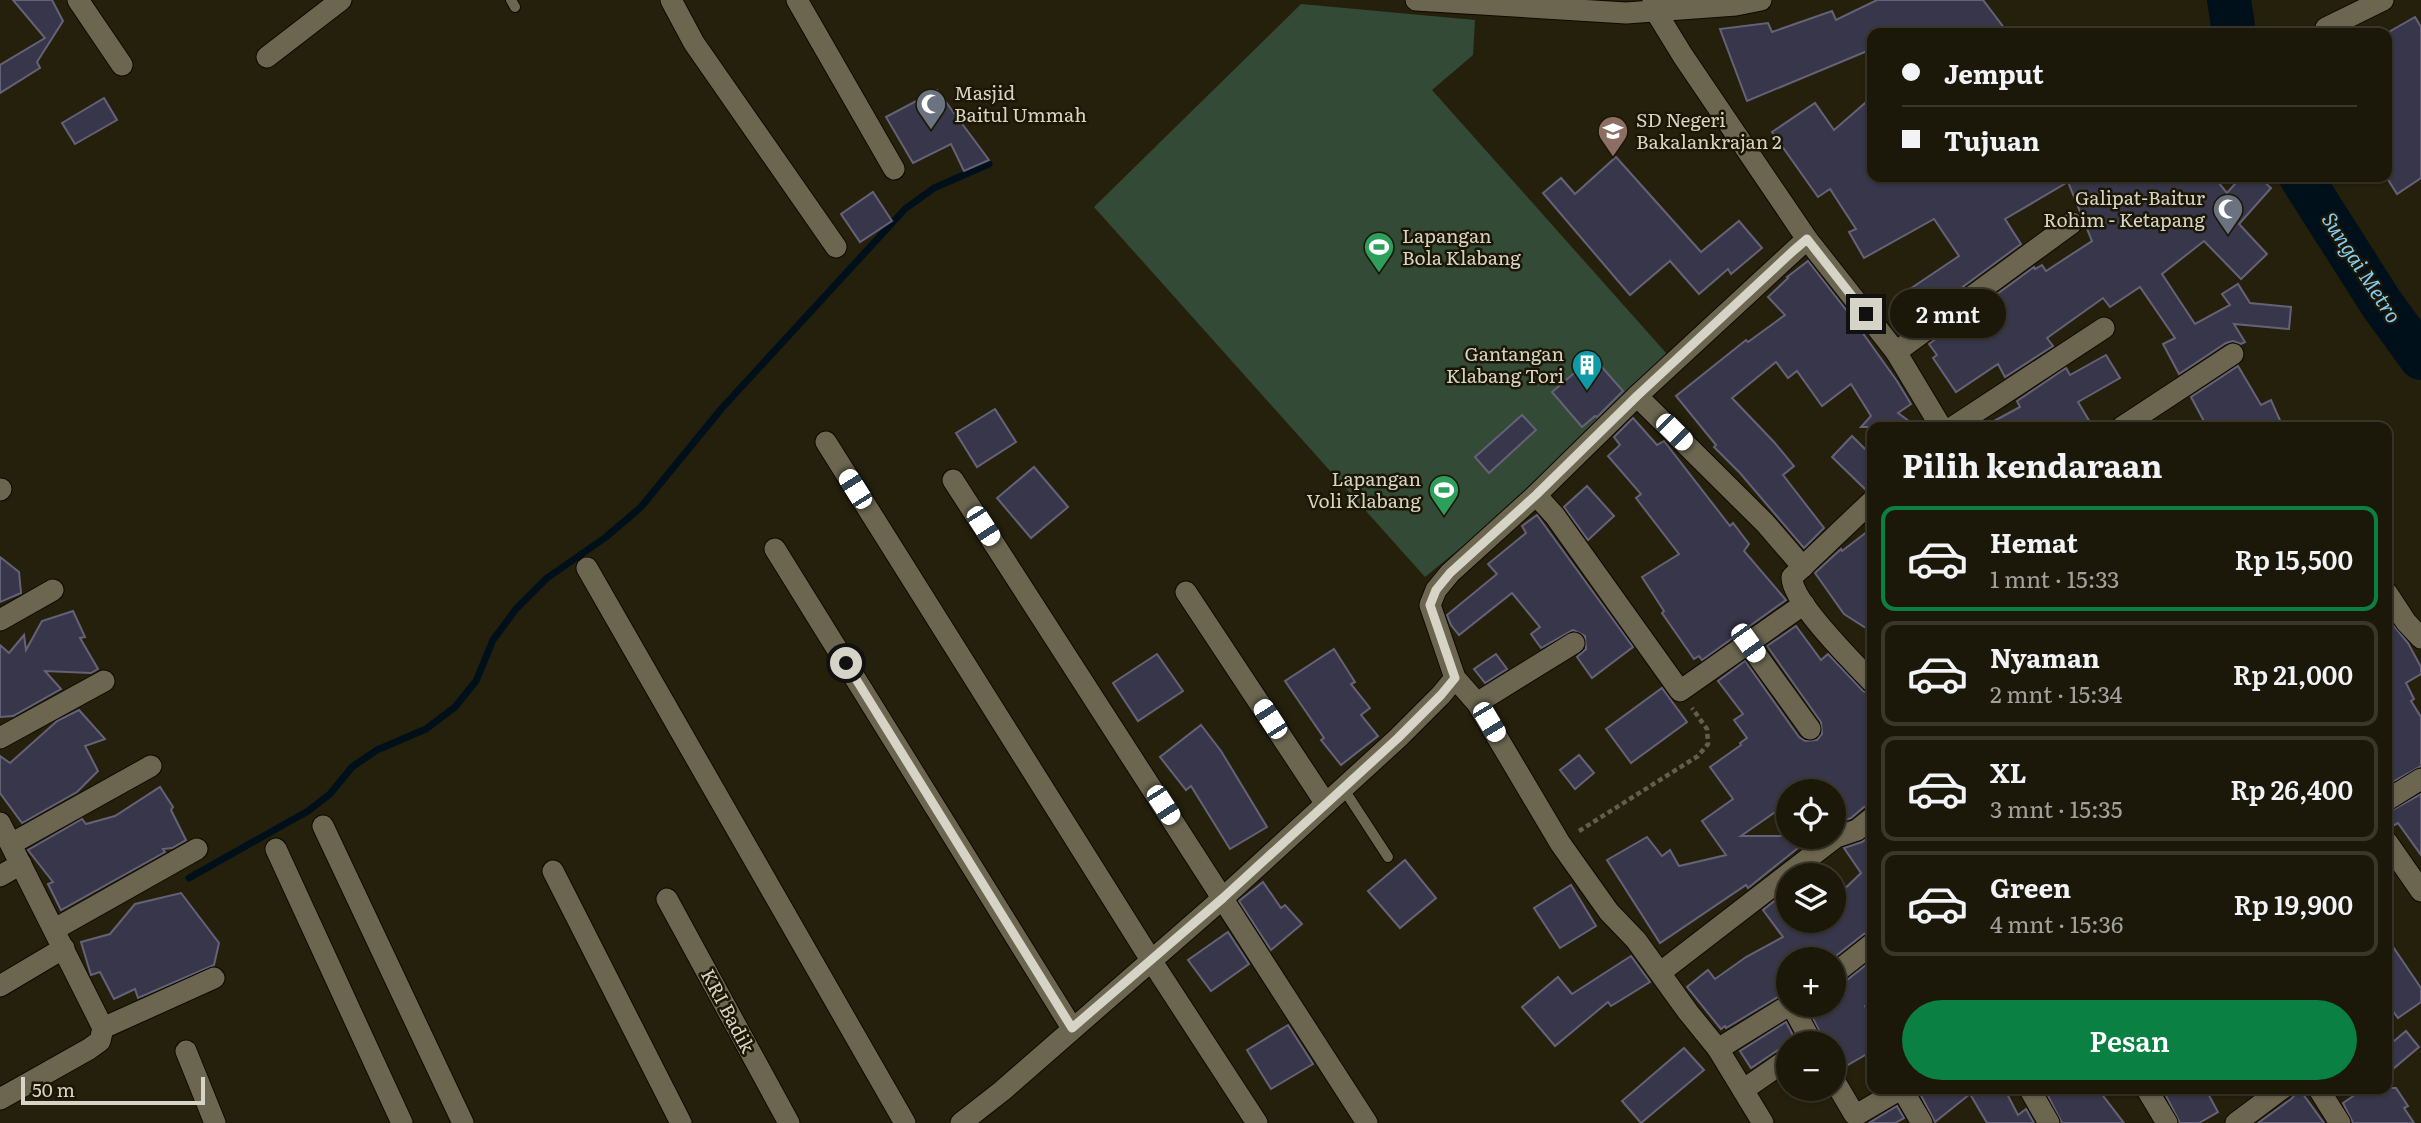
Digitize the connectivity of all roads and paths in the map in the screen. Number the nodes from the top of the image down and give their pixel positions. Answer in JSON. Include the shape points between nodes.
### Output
{"nodes":[{"id":1,"x":78,"y":0,"type":"edge"},
{"id":2,"x":341,"y":0,"type":"edge"},
{"id":3,"x":671,"y":0,"type":"edge"},
{"id":4,"x":797,"y":0,"type":"edge"},
{"id":5,"x":1416,"y":0,"type":"edge"},
{"id":6,"x":1761,"y":0,"type":"edge"},
{"id":7,"x":2383,"y":0,"type":"edge"},
{"id":8,"x":1654,"y":6,"type":"edge"},
{"id":9,"x":2326,"y":28,"type":"dead end"},
{"id":10,"x":267,"y":57,"type":"dead end"},
{"id":11,"x":122,"y":65,"type":"dead end"},
{"id":12,"x":894,"y":169,"type":"dead end"},
{"id":13,"x":2072,"y":223,"type":"dead end"},
{"id":14,"x":1807,"y":239,"type":"junction"},
{"id":15,"x":836,"y":247,"type":"dead end"},
{"id":16,"x":2104,"y":328,"type":"dead end"},
{"id":17,"x":1896,"y":352,"type":"junction"},
{"id":18,"x":2233,"y":354,"type":"dead end"},
{"id":19,"x":1637,"y":396,"type":"junction"},
{"id":20,"x":1938,"y":422,"type":"edge"},
{"id":21,"x":1961,"y":422,"type":"edge"},
{"id":22,"x":2130,"y":422,"type":"edge"},
{"id":23,"x":826,"y":442,"type":"dead end"},
{"id":24,"x":953,"y":480,"type":"dead end"},
{"id":25,"x":1536,"y":495,"type":"junction"},
{"id":26,"x":1867,"y":505,"type":"edge"},
{"id":27,"x":775,"y":549,"type":"dead end"},
{"id":28,"x":1803,"y":567,"type":"junction"},
{"id":29,"x":587,"y":569,"type":"dead end"},
{"id":30,"x":53,"y":590,"type":"dead end"},
{"id":31,"x":1186,"y":592,"type":"dead end"},
{"id":32,"x":2392,"y":601,"type":"edge"},
{"id":33,"x":1804,"y":604,"type":"junction"},
{"id":34,"x":0,"y":620,"type":"edge"},
{"id":35,"x":2421,"y":638,"type":"edge"},
{"id":36,"x":1574,"y":643,"type":"dead end"},
{"id":37,"x":1748,"y":643,"type":"junction"},
{"id":38,"x":1867,"y":677,"type":"edge"},
{"id":39,"x":1455,"y":678,"type":"junction"},
{"id":40,"x":104,"y":681,"type":"dead end"},
{"id":41,"x":1680,"y":691,"type":"junction"},
{"id":42,"x":1477,"y":703,"type":"junction"},
{"id":43,"x":1810,"y":729,"type":"dead end"},
{"id":44,"x":0,"y":738,"type":"edge"},
{"id":45,"x":151,"y":766,"type":"dead end"},
{"id":46,"x":2421,"y":779,"type":"edge"},
{"id":47,"x":1343,"y":788,"type":"junction"},
{"id":48,"x":2392,"y":797,"type":"edge"},
{"id":49,"x":1326,"y":804,"type":"junction"},
{"id":50,"x":1867,"y":822,"type":"edge"},
{"id":51,"x":0,"y":823,"type":"edge"},
{"id":52,"x":323,"y":826,"type":"dead end"},
{"id":53,"x":1560,"y":843,"type":"junction"},
{"id":54,"x":11,"y":844,"type":"junction"},
{"id":55,"x":197,"y":849,"type":"dead end"},
{"id":56,"x":276,"y":849,"type":"dead end"},
{"id":57,"x":2392,"y":849,"type":"edge"},
{"id":58,"x":1388,"y":857,"type":"dead end"},
{"id":59,"x":21,"y":864,"type":"junction"},
{"id":60,"x":554,"y":871,"type":"dead end"},
{"id":61,"x":0,"y":876,"type":"edge"},
{"id":62,"x":2421,"y":891,"type":"edge"},
{"id":63,"x":1223,"y":898,"type":"junction"},
{"id":64,"x":667,"y":899,"type":"dead end"},
{"id":65,"x":59,"y":938,"type":"junction"},
{"id":66,"x":1867,"y":948,"type":"edge"},
{"id":67,"x":1151,"y":960,"type":"junction"},
{"id":68,"x":1846,"y":965,"type":"edge"},
{"id":69,"x":1661,"y":972,"type":"junction"},
{"id":70,"x":214,"y":978,"type":"dead end"},
{"id":71,"x":0,"y":986,"type":"edge"},
{"id":72,"x":103,"y":1028,"type":"junction"},
{"id":73,"x":1072,"y":1028,"type":"junction"},
{"id":74,"x":1806,"y":1031,"type":"edge"},
{"id":75,"x":1718,"y":1049,"type":"junction"},
{"id":76,"x":186,"y":1051,"type":"dead end"},
{"id":77,"x":1776,"y":1067,"type":"edge"},
{"id":78,"x":1755,"y":1081,"type":"junction"},
{"id":79,"x":1892,"y":1094,"type":"edge"},
{"id":80,"x":1905,"y":1094,"type":"edge"},
{"id":81,"x":2032,"y":1094,"type":"edge"},
{"id":82,"x":2150,"y":1094,"type":"edge"},
{"id":83,"x":2275,"y":1094,"type":"edge"},
{"id":84,"x":2322,"y":1094,"type":"edge"},
{"id":85,"x":0,"y":1100,"type":"edge"},
{"id":86,"x":1846,"y":1100,"type":"edge"},
{"id":87,"x":215,"y":1123,"type":"edge"},
{"id":88,"x":402,"y":1123,"type":"edge"},
{"id":89,"x":463,"y":1123,"type":"edge"},
{"id":90,"x":681,"y":1123,"type":"edge"},
{"id":91,"x":789,"y":1123,"type":"edge"},
{"id":92,"x":905,"y":1123,"type":"edge"},
{"id":93,"x":961,"y":1123,"type":"edge"},
{"id":94,"x":1257,"y":1123,"type":"edge"},
{"id":95,"x":1367,"y":1123,"type":"edge"},
{"id":96,"x":1763,"y":1123,"type":"edge"},
{"id":97,"x":1922,"y":1123,"type":"edge"},
{"id":98,"x":2049,"y":1123,"type":"edge"},
{"id":99,"x":2167,"y":1123,"type":"edge"},
{"id":100,"x":2236,"y":1123,"type":"edge"},
{"id":101,"x":2340,"y":1123,"type":"edge"}],
"edges":[{"from":1,"to":11,"type":"street"},
{"from":2,"to":10,"type":"street"},
{"from":3,"to":15,"type":"street","via":[[694,43]]},
{"from":4,"to":12,"type":"street"},
{"from":5,"to":8,"type":"street","via":[[1626,13]]},
{"from":6,"to":8,"type":"street","via":[[1736,5]]},
{"from":7,"to":9,"type":"street"},
{"from":8,"to":14,"type":"street"},
{"from":13,"to":17,"type":"street"},
{"from":14,"to":17,"type":"street"},
{"from":14,"to":19,"type":"street"},
{"from":16,"to":21,"type":"street"},
{"from":17,"to":20,"type":"street"},
{"from":18,"to":22,"type":"street"},
{"from":19,"to":25,"type":"street"},
{"from":19,"to":28,"type":"street"},
{"from":23,"to":67,"type":"street"},
{"from":24,"to":63,"type":"street"},
{"from":25,"to":39,"type":"street","via":[[1436,590],[1430,605]]},
{"from":25,"to":41,"type":"street"},
{"from":26,"to":28,"type":"street"},
{"from":27,"to":73,"type":"street"},
{"from":28,"to":33,"type":"street","via":[[1792,577],[1792,584]]},
{"from":29,"to":92,"type":"street"},
{"from":30,"to":34,"type":"street"},
{"from":31,"to":49,"type":"street"},
{"from":32,"to":35,"type":"street"},
{"from":33,"to":37,"type":"street"},
{"from":33,"to":38,"type":"street"},
{"from":36,"to":42,"type":"street"},
{"from":37,"to":41,"type":"street"},
{"from":37,"to":43,"type":"street"},
{"from":39,"to":42,"type":"street"},
{"from":39,"to":47,"type":"street"},
{"from":40,"to":44,"type":"street"},
{"from":41,"to":53,"type":"path","via":[[1707,729],[1708,744],[1698,755]]},
{"from":42,"to":53,"type":"street"},
{"from":45,"to":54,"type":"street"},
{"from":46,"to":48,"type":"street"},
{"from":47,"to":49,"type":"street"},
{"from":47,"to":58,"type":"lane"},
{"from":49,"to":63,"type":"street"},
{"from":50,"to":69,"type":"street","via":[[1836,837]]},
{"from":51,"to":54,"type":"street"},
{"from":52,"to":89,"type":"street"},
{"from":53,"to":69,"type":"street","via":[[1609,912]]},
{"from":54,"to":59,"type":"street"},
{"from":55,"to":65,"type":"street"},
{"from":56,"to":88,"type":"street"},
{"from":57,"to":62,"type":"street"},
{"from":59,"to":61,"type":"street"},
{"from":59,"to":65,"type":"street"},
{"from":60,"to":90,"type":"street"},
{"from":63,"to":67,"type":"street"},
{"from":63,"to":95,"type":"street"},
{"from":64,"to":91,"type":"street","name":"KRI Badik"},
{"from":65,"to":71,"type":"street"},
{"from":65,"to":72,"type":"street"},
{"from":66,"to":68,"type":"street"},
{"from":67,"to":73,"type":"street"},
{"from":67,"to":94,"type":"street"},
{"from":69,"to":75,"type":"street"},
{"from":70,"to":72,"type":"street"},
{"from":72,"to":85,"type":"street","via":[[100,1041],[89,1049]]},
{"from":73,"to":93,"type":"street"},
{"from":74,"to":75,"type":"street","via":[[1791,1004]]},
{"from":75,"to":78,"type":"street"},
{"from":76,"to":87,"type":"street"},
{"from":77,"to":78,"type":"street"},
{"from":78,"to":96,"type":"street"},
{"from":79,"to":86,"type":"street","via":[[1858,1114]]},
{"from":80,"to":97,"type":"street"},
{"from":81,"to":98,"type":"street"},
{"from":82,"to":99,"type":"street"},
{"from":83,"to":100,"type":"street"},
{"from":84,"to":101,"type":"street"}]}
